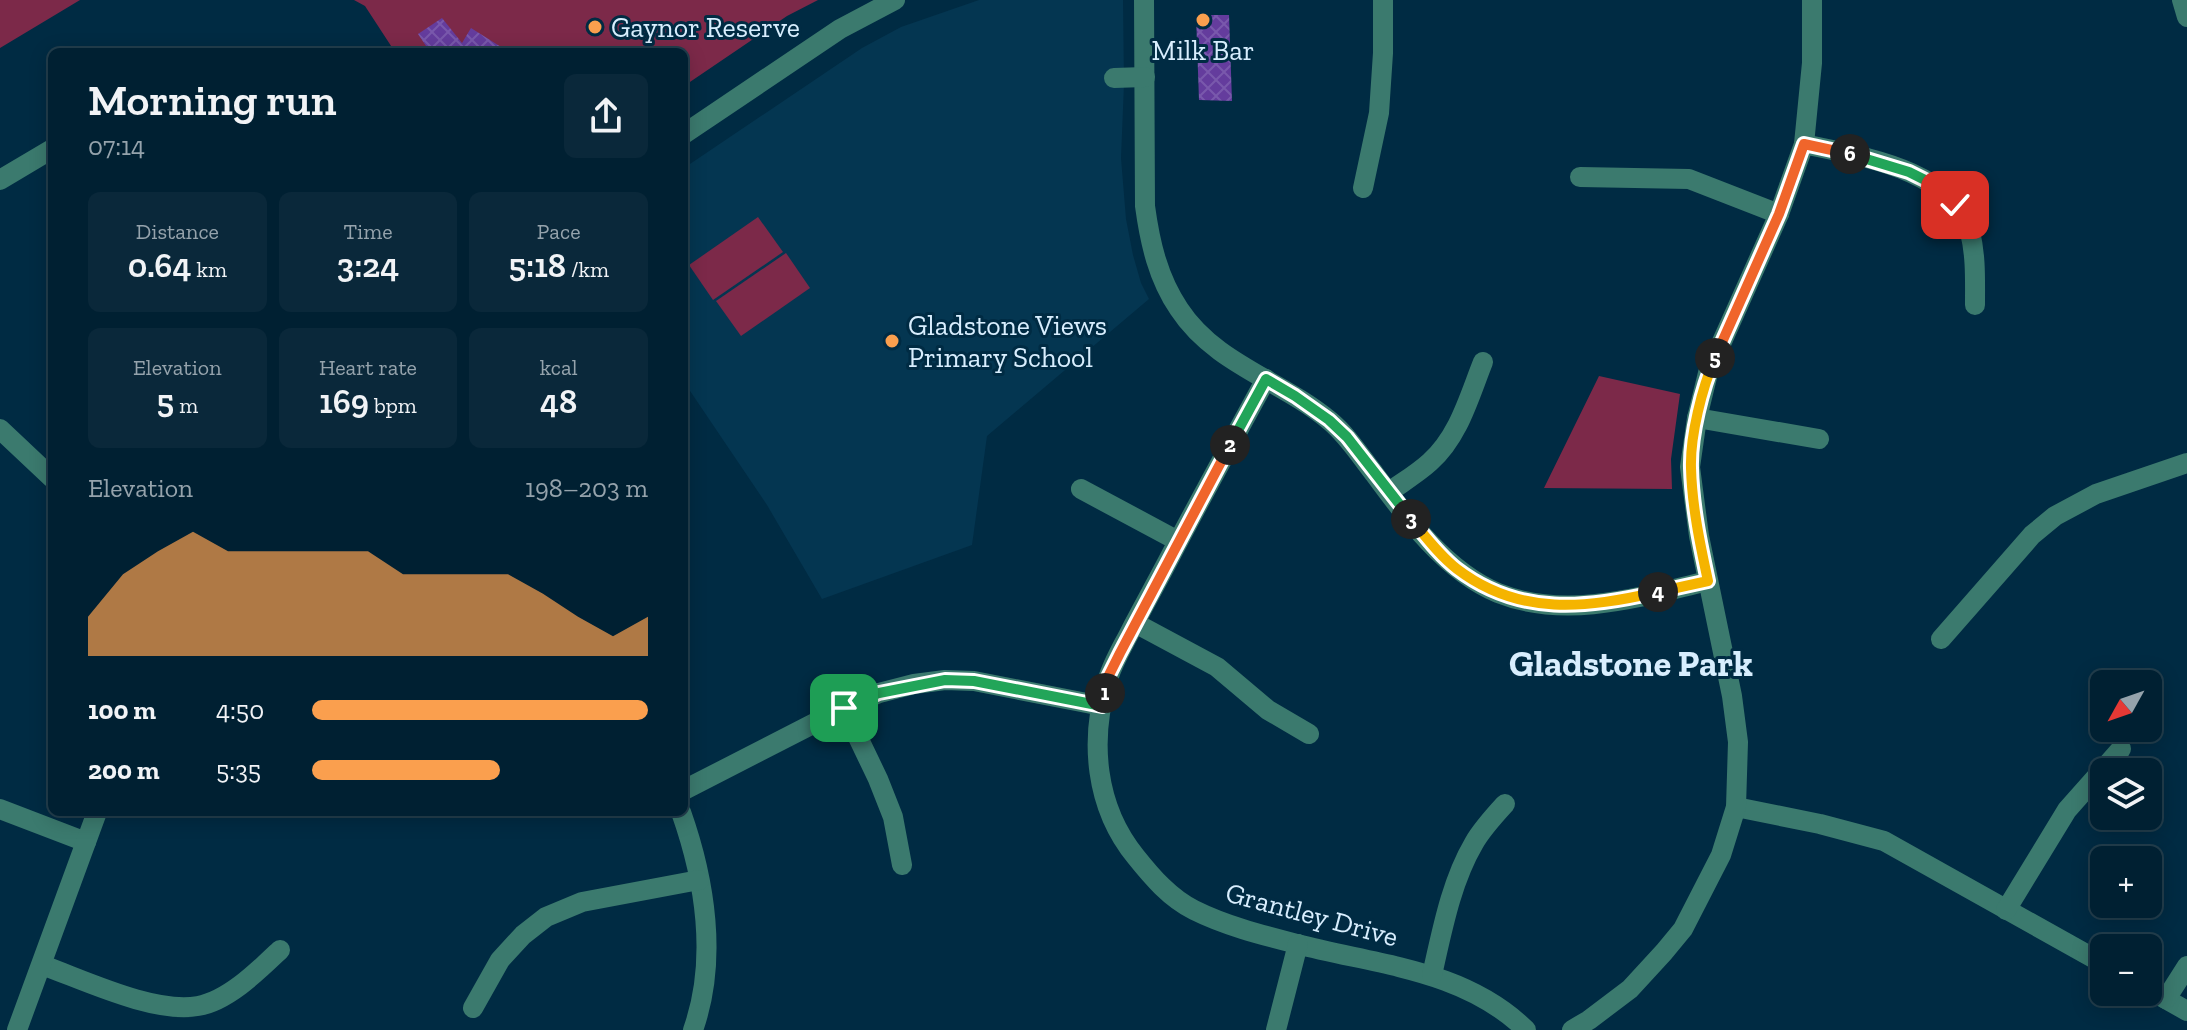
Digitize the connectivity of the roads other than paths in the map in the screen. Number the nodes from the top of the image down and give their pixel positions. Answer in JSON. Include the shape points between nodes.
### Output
{"nodes":[{"id":1,"x":895,"y":0,"type":"edge"},
{"id":2,"x":1144,"y":0,"type":"edge"},
{"id":3,"x":1383,"y":0,"type":"edge"},
{"id":4,"x":1812,"y":0,"type":"edge"},
{"id":5,"x":2182,"y":0,"type":"edge"},
{"id":6,"x":2187,"y":17,"type":"edge"},
{"id":7,"x":1145,"y":77,"type":"junction"},
{"id":8,"x":1114,"y":78,"type":"dead end"},
{"id":9,"x":688,"y":130,"type":"edge"},
{"id":10,"x":1804,"y":144,"type":"junction"},
{"id":11,"x":48,"y":152,"type":"edge"},
{"id":12,"x":1580,"y":177,"type":"dead end"},
{"id":13,"x":0,"y":180,"type":"edge"},
{"id":14,"x":1363,"y":188,"type":"dead end"},
{"id":15,"x":1779,"y":214,"type":"junction"},
{"id":16,"x":1975,"y":305,"type":"dead end"},
{"id":17,"x":1483,"y":362,"type":"dead end"},
{"id":18,"x":1266,"y":379,"type":"junction"},
{"id":19,"x":1697,"y":418,"type":"junction"},
{"id":20,"x":0,"y":429,"type":"edge"},
{"id":21,"x":1819,"y":439,"type":"dead end"},
{"id":22,"x":2187,"y":463,"type":"edge"},
{"id":23,"x":48,"y":474,"type":"edge"},
{"id":24,"x":1081,"y":489,"type":"dead end"},
{"id":25,"x":1389,"y":492,"type":"junction"},
{"id":26,"x":1178,"y":541,"type":"junction"},
{"id":27,"x":1708,"y":581,"type":"junction"},
{"id":28,"x":1135,"y":623,"type":"junction"},
{"id":29,"x":1941,"y":639,"type":"dead end"},
{"id":30,"x":1102,"y":706,"type":"junction"},
{"id":31,"x":844,"y":708,"type":"junction"},
{"id":32,"x":1309,"y":734,"type":"dead end"},
{"id":33,"x":2121,"y":749,"type":"dead end"},
{"id":34,"x":688,"y":788,"type":"edge"},
{"id":35,"x":1505,"y":804,"type":"dead end"},
{"id":36,"x":1736,"y":807,"type":"junction"},
{"id":37,"x":0,"y":809,"type":"edge"},
{"id":38,"x":96,"y":816,"type":"edge"},
{"id":39,"x":682,"y":816,"type":"edge"},
{"id":40,"x":86,"y":842,"type":"junction"},
{"id":41,"x":902,"y":865,"type":"dead end"},
{"id":42,"x":699,"y":880,"type":"junction"},
{"id":43,"x":2006,"y":910,"type":"junction"},
{"id":44,"x":1298,"y":944,"type":"junction"},
{"id":45,"x":280,"y":950,"type":"dead end"},
{"id":46,"x":2090,"y":956,"type":"edge"},
{"id":47,"x":42,"y":965,"type":"junction"},
{"id":48,"x":2187,"y":966,"type":"edge"},
{"id":49,"x":1432,"y":975,"type":"junction"},
{"id":50,"x":2162,"y":989,"type":"edge"},
{"id":51,"x":2162,"y":997,"type":"edge"},
{"id":52,"x":473,"y":1008,"type":"dead end"},
{"id":53,"x":2187,"y":1011,"type":"edge"},
{"id":54,"x":699,"y":1028,"type":"edge"},
{"id":55,"x":17,"y":1030,"type":"edge"},
{"id":56,"x":1276,"y":1030,"type":"edge"},
{"id":57,"x":1526,"y":1030,"type":"edge"},
{"id":58,"x":1572,"y":1030,"type":"edge"}],
"edges":[{"from":1,"to":9,"type":"street","via":[[840,29]]},
{"from":2,"to":7,"type":"street"},
{"from":3,"to":14,"type":"street","via":[[1379,113]]},
{"from":4,"to":10,"type":"street"},
{"from":5,"to":6,"type":"street"},
{"from":7,"to":8,"type":"street"},
{"from":7,"to":18,"type":"street","via":[[1145,206],[1159,271],[1198,333],[1223,355]]},
{"from":10,"to":15,"type":"street"},
{"from":10,"to":16,"type":"street","via":[[1864,157],[1935,185],[1969,228],[1976,263]]},
{"from":11,"to":13,"type":"street"},
{"from":12,"to":15,"type":"street","via":[[1689,179]]},
{"from":15,"to":19,"type":"street","via":[[1708,373]]},
{"from":17,"to":25,"type":"street","via":[[1448,443]]},
{"from":18,"to":25,"type":"street","via":[[1329,420]]},
{"from":18,"to":26,"type":"street","name":"Grantley Drive"},
{"from":19,"to":21,"type":"street"},
{"from":19,"to":27,"type":"street","via":[[1690,467]]},
{"from":20,"to":23,"type":"street"},
{"from":22,"to":29,"type":"street","via":[[2096,494],[2055,516]]},
{"from":24,"to":26,"type":"street"},
{"from":25,"to":27,"type":"street","via":[[1457,569],[1520,600],[1564,606],[1629,599]]},
{"from":26,"to":28,"type":"street","name":"Grantley Drive"},
{"from":27,"to":36,"type":"street","via":[[1738,742]]},
{"from":28,"to":30,"type":"street","name":"Grantley Drive","via":[[1108,677]]},
{"from":28,"to":32,"type":"street","via":[[1217,667],[1268,710]]},
{"from":30,"to":31,"type":"street","via":[[945,680],[879,693]]},
{"from":30,"to":44,"type":"street","name":"Grantley Drive","via":[[1097,738],[1100,778],[1129,849],[1165,890],[1191,909]]},
{"from":31,"to":34,"type":"street"},
{"from":31,"to":41,"type":"street","via":[[893,817]]},
{"from":33,"to":43,"type":"street","via":[[2067,810]]},
{"from":35,"to":49,"type":"street","via":[[1462,867]]},
{"from":36,"to":43,"type":"street","via":[[1884,841]]},
{"from":36,"to":58,"type":"street","via":[[1721,855],[1683,929],[1630,989]]},
{"from":37,"to":40,"type":"street"},
{"from":38,"to":40,"type":"street"},
{"from":39,"to":42,"type":"street"},
{"from":40,"to":47,"type":"street"},
{"from":42,"to":52,"type":"street","via":[[582,902],[546,917],[500,960]]},
{"from":42,"to":54,"type":"street","via":[[706,916]]},
{"from":43,"to":46,"type":"street"},
{"from":44,"to":49,"type":"street","name":"Grantley Drive"},
{"from":44,"to":56,"type":"street"},
{"from":45,"to":47,"type":"street","via":[[247,981],[200,1006],[164,1006]]},
{"from":47,"to":55,"type":"street"},
{"from":48,"to":50,"type":"street"},
{"from":49,"to":57,"type":"street","name":"Grantley Drive","via":[[1463,986]]},
{"from":51,"to":53,"type":"street"}]}
